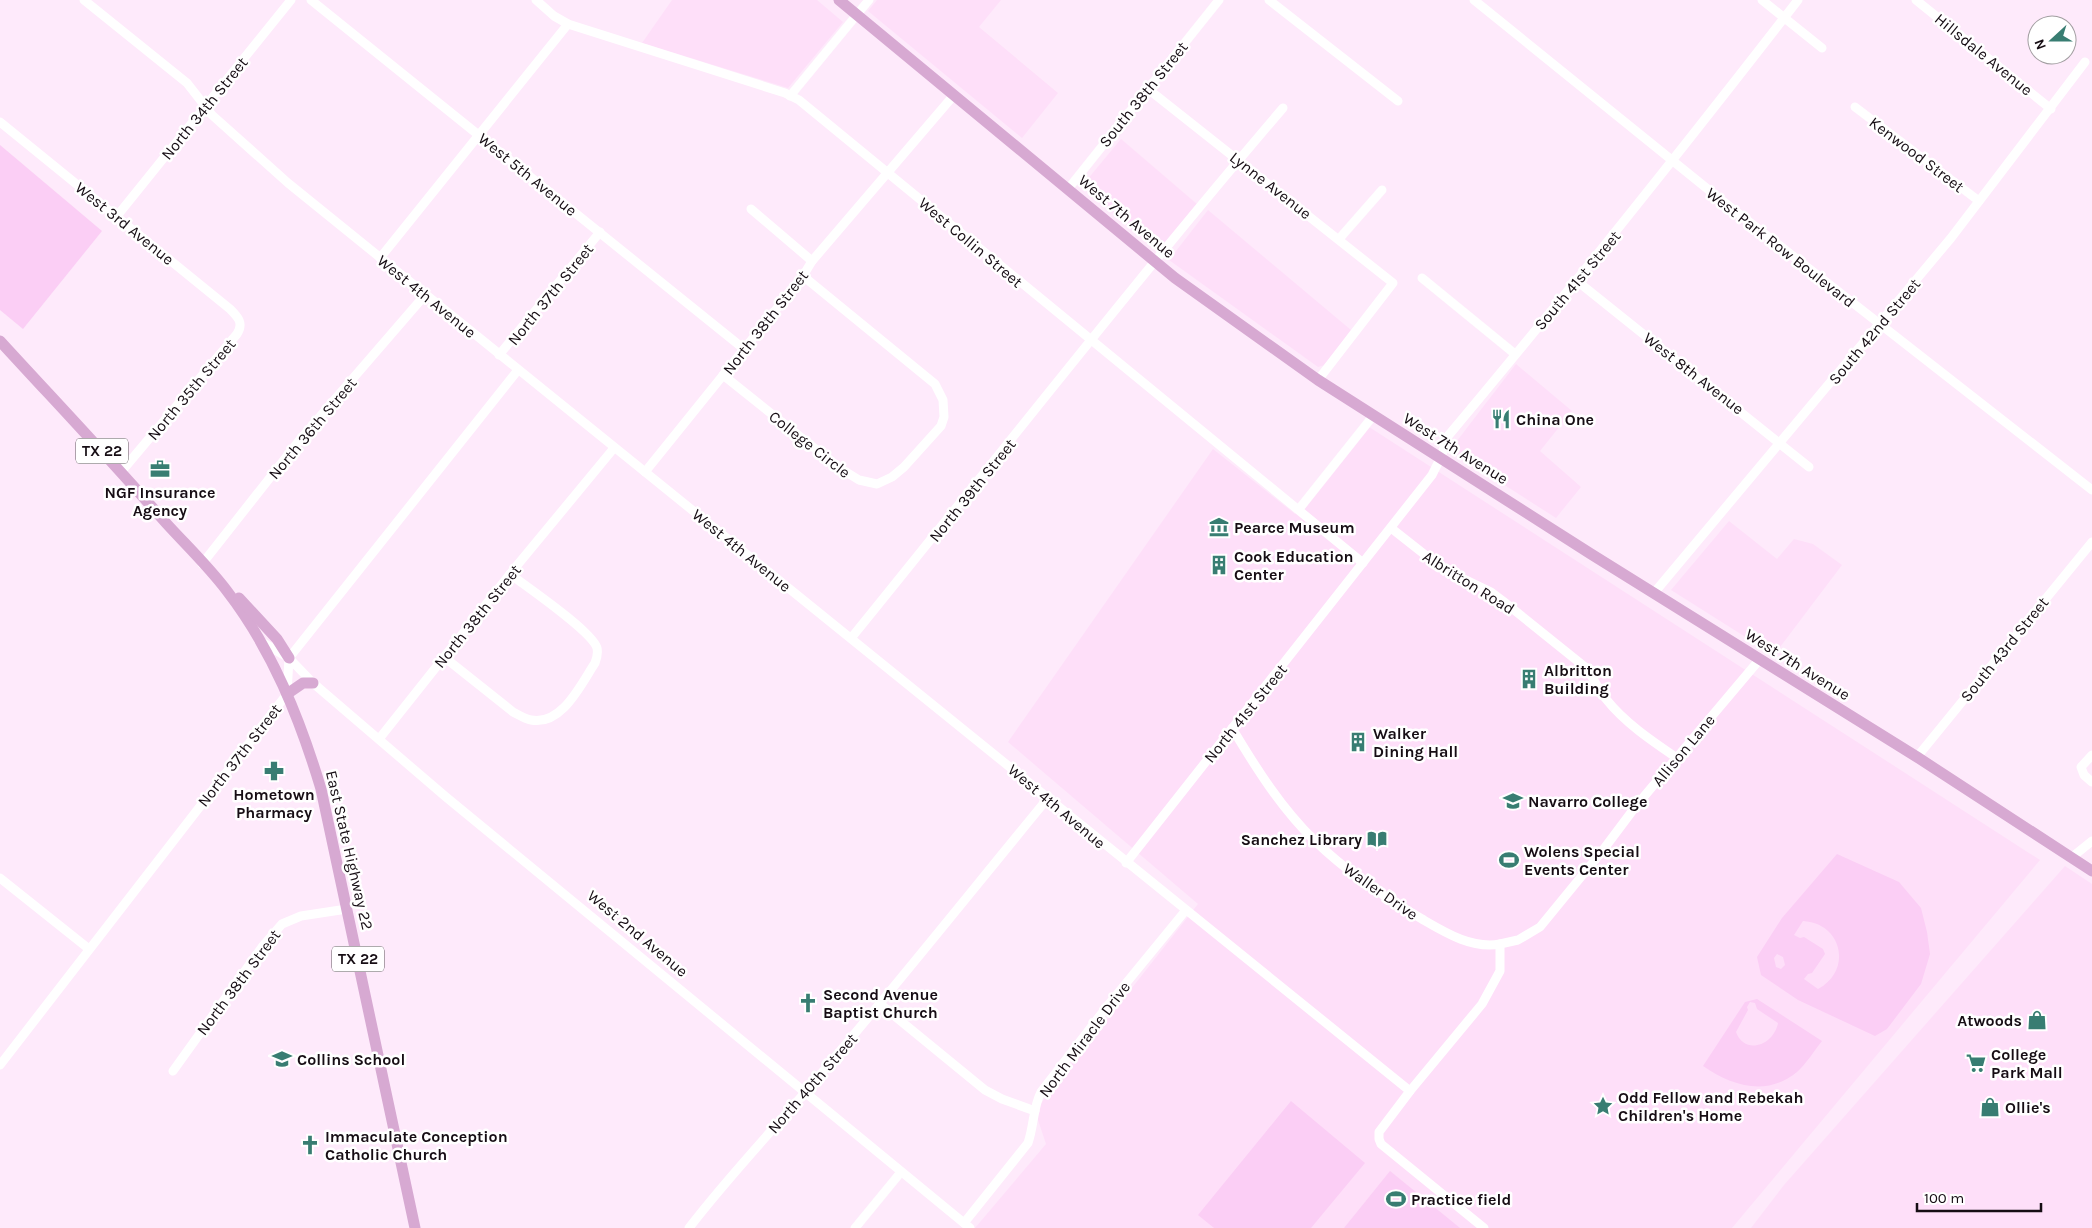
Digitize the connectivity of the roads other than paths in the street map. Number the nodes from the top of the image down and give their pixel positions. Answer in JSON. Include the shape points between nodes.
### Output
{"nodes":[{"id":1,"x":291,"y":0,"type":"edge"},
{"id":2,"x":311,"y":0,"type":"edge"},
{"id":3,"x":536,"y":0,"type":"edge"},
{"id":4,"x":840,"y":0,"type":"edge"},
{"id":5,"x":869,"y":0,"type":"edge"},
{"id":6,"x":1219,"y":0,"type":"edge"},
{"id":7,"x":1269,"y":0,"type":"edge"},
{"id":8,"x":1474,"y":0,"type":"edge"},
{"id":9,"x":1762,"y":0,"type":"edge"},
{"id":10,"x":1798,"y":0,"type":"edge"},
{"id":11,"x":1916,"y":0,"type":"edge"},
{"id":12,"x":90,"y":2,"type":"edge"},
{"id":13,"x":857,"y":15,"type":"junction"},
{"id":14,"x":1784,"y":18,"type":"junction"},
{"id":15,"x":568,"y":24,"type":"junction"},
{"id":16,"x":1822,"y":48,"type":"dead end"},
{"id":17,"x":2085,"y":62,"type":"dead end"},
{"id":18,"x":1148,"y":88,"type":"junction"},
{"id":19,"x":954,"y":95,"type":"junction"},
{"id":20,"x":790,"y":96,"type":"junction"},
{"id":21,"x":1398,"y":101,"type":"dead end"},
{"id":22,"x":205,"y":106,"type":"junction"},
{"id":23,"x":1855,"y":107,"type":"dead end"},
{"id":24,"x":1282,"y":108,"type":"dead end"},
{"id":25,"x":2051,"y":109,"type":"junction"},
{"id":26,"x":0,"y":122,"type":"edge"},
{"id":27,"x":478,"y":135,"type":"junction"},
{"id":28,"x":1238,"y":160,"type":"junction"},
{"id":29,"x":1673,"y":161,"type":"junction"},
{"id":30,"x":887,"y":172,"type":"junction"},
{"id":31,"x":1068,"y":188,"type":"junction"},
{"id":32,"x":1382,"y":190,"type":"dead end"},
{"id":33,"x":1979,"y":201,"type":"junction"},
{"id":34,"x":752,"y":209,"type":"dead end"},
{"id":35,"x":117,"y":216,"type":"junction"},
{"id":36,"x":600,"y":232,"type":"junction"},
{"id":37,"x":1339,"y":239,"type":"junction"},
{"id":38,"x":380,"y":258,"type":"junction"},
{"id":39,"x":812,"y":261,"type":"junction"},
{"id":40,"x":1154,"y":261,"type":"junction"},
{"id":41,"x":803,"y":276,"type":"junction"},
{"id":42,"x":1422,"y":278,"type":"dead end"},
{"id":43,"x":1577,"y":280,"type":"junction"},
{"id":44,"x":425,"y":295,"type":"junction"},
{"id":45,"x":1880,"y":325,"type":"junction"},
{"id":46,"x":240,"y":329,"type":"joint"},
{"id":47,"x":0,"y":340,"type":"edge"},
{"id":48,"x":1091,"y":341,"type":"junction"},
{"id":49,"x":744,"y":349,"type":"junction"},
{"id":50,"x":1515,"y":354,"type":"junction"},
{"id":51,"x":499,"y":355,"type":"junction"},
{"id":52,"x":518,"y":370,"type":"junction"},
{"id":53,"x":723,"y":375,"type":"junction"},
{"id":54,"x":1318,"y":380,"type":"junction"},
{"id":55,"x":1374,"y":416,"type":"junction"},
{"id":56,"x":1780,"y":442,"type":"junction"},
{"id":57,"x":614,"y":448,"type":"junction"},
{"id":58,"x":1441,"y":457,"type":"junction"},
{"id":59,"x":1809,"y":467,"type":"dead end"},
{"id":60,"x":121,"y":472,"type":"junction"},
{"id":61,"x":645,"y":472,"type":"junction"},
{"id":62,"x":2092,"y":490,"type":"edge"},
{"id":63,"x":1299,"y":509,"type":"junction"},
{"id":64,"x":1391,"y":528,"type":"junction"},
{"id":65,"x":2092,"y":542,"type":"edge"},
{"id":66,"x":1363,"y":563,"type":"junction"},
{"id":67,"x":202,"y":564,"type":"junction"},
{"id":68,"x":510,"y":574,"type":"junction"},
{"id":69,"x":227,"y":590,"type":"junction"},
{"id":70,"x":1654,"y":593,"type":"junction"},
{"id":71,"x":852,"y":638,"type":"junction"},
{"id":72,"x":260,"y":641,"type":"junction"},
{"id":73,"x":444,"y":657,"type":"junction"},
{"id":74,"x":288,"y":658,"type":"junction"},
{"id":75,"x":1760,"y":658,"type":"junction"},
{"id":76,"x":313,"y":683,"type":"junction"},
{"id":77,"x":287,"y":694,"type":"junction"},
{"id":78,"x":1232,"y":728,"type":"junction"},
{"id":79,"x":379,"y":739,"type":"junction"},
{"id":80,"x":2092,"y":755,"type":"edge"},
{"id":81,"x":1917,"y":757,"type":"junction"},
{"id":82,"x":1677,"y":758,"type":"junction"},
{"id":83,"x":2092,"y":782,"type":"edge"},
{"id":84,"x":1048,"y":798,"type":"junction"},
{"id":85,"x":2092,"y":841,"type":"edge"},
{"id":86,"x":2071,"y":858,"type":"junction"},
{"id":87,"x":1126,"y":863,"type":"junction"},
{"id":88,"x":2092,"y":871,"type":"edge"},
{"id":89,"x":0,"y":878,"type":"edge"},
{"id":90,"x":347,"y":909,"type":"junction"},
{"id":91,"x":1186,"y":910,"type":"junction"},
{"id":92,"x":1500,"y":944,"type":"junction"},
{"id":93,"x":89,"y":949,"type":"junction"},
{"id":94,"x":880,"y":1004,"type":"junction"},
{"id":95,"x":0,"y":1065,"type":"edge"},
{"id":96,"x":173,"y":1071,"type":"dead end"},
{"id":97,"x":1410,"y":1091,"type":"junction"},
{"id":98,"x":804,"y":1094,"type":"junction"},
{"id":99,"x":1035,"y":1111,"type":"junction"},
{"id":100,"x":901,"y":1172,"type":"junction"},
{"id":101,"x":967,"y":1226,"type":"edge"},
{"id":102,"x":415,"y":1228,"type":"edge"},
{"id":103,"x":689,"y":1228,"type":"edge"},
{"id":104,"x":855,"y":1228,"type":"edge"},
{"id":105,"x":1484,"y":1228,"type":"edge"}],
"edges":[{"from":1,"to":22,"type":"street","name":"North 34th Street"},
{"from":2,"to":27,"type":"street","name":"West 5th Avenue"},
{"from":3,"to":15,"type":"street","name":"West Collin Street"},
{"from":4,"to":13,"type":"main road","name":"West 7th Avenue"},
{"from":5,"to":13,"type":"street"},
{"from":6,"to":18,"type":"street","name":"South 38th Street"},
{"from":7,"to":21,"type":"street"},
{"from":8,"to":29,"type":"street","name":"West Park Row Boulevard"},
{"from":9,"to":14,"type":"street"},
{"from":10,"to":14,"type":"street","name":"South 41st Street"},
{"from":11,"to":25,"type":"street","name":"Hillsdale Avenue"},
{"from":12,"to":22,"type":"street","name":"West 4th Avenue","via":[[187,83]]},
{"from":13,"to":19,"type":"main road","name":"West 7th Avenue"},
{"from":13,"to":20,"type":"street"},
{"from":14,"to":16,"type":"street"},
{"from":14,"to":29,"type":"street","name":"South 41st Street"},
{"from":15,"to":20,"type":"street","name":"West Collin Street"},
{"from":15,"to":27,"type":"street"},
{"from":17,"to":25,"type":"street","name":"South 42nd Street"},
{"from":18,"to":28,"type":"street","name":"Lynne Avenue"},
{"from":18,"to":31,"type":"street","name":"South 38th Street"},
{"from":19,"to":30,"type":"street"},
{"from":19,"to":31,"type":"main road","name":"West 7th Avenue"},
{"from":20,"to":30,"type":"street","name":"West Collin Street"},
{"from":22,"to":35,"type":"street","name":"North 34th Street"},
{"from":22,"to":38,"type":"street","name":"West 4th Avenue","via":[[288,183]]},
{"from":23,"to":33,"type":"street","name":"Kenwood Street"},
{"from":24,"to":28,"type":"street","name":"North 39th Street"},
{"from":25,"to":33,"type":"street","name":"South 42nd Street"},
{"from":26,"to":35,"type":"street","name":"West 3rd Avenue"},
{"from":27,"to":36,"type":"street","name":"West 5th Avenue"},
{"from":27,"to":38,"type":"street"},
{"from":28,"to":37,"type":"street","name":"Lynne Avenue"},
{"from":28,"to":40,"type":"street","name":"North 39th Street"},
{"from":29,"to":43,"type":"street","name":"South 41st Street"},
{"from":29,"to":45,"type":"street","name":"West Park Row Boulevard"},
{"from":30,"to":39,"type":"street","name":"North 38th Street"},
{"from":30,"to":48,"type":"street","name":"West Collin Street"},
{"from":31,"to":40,"type":"main road","name":"West 7th Avenue"},
{"from":32,"to":37,"type":"street"},
{"from":33,"to":45,"type":"street","name":"South 42nd Street"},
{"from":34,"to":39,"type":"street"},
{"from":35,"to":46,"type":"street","name":"West 3rd Avenue","via":[[239,317]]},
{"from":36,"to":49,"type":"street","name":"West 5th Avenue"},
{"from":36,"to":51,"type":"street","name":"North 37th Street"},
{"from":37,"to":54,"type":"street","name":"Lynne Avenue","via":[[1393,283]]},
{"from":38,"to":44,"type":"street","name":"West 4th Avenue"},
{"from":39,"to":41,"type":"street","name":"North 38th Street"},
{"from":40,"to":48,"type":"street","name":"North 39th Street"},
{"from":40,"to":54,"type":"main road","name":"West 7th Avenue"},
{"from":41,"to":49,"type":"street","name":"North 38th Street"},
{"from":41,"to":53,"type":"street","name":"College Circle","via":[[934,384],[943,400],[944,417],[936,433],[892,477],[877,484],[859,480],[838,467]]},
{"from":42,"to":50,"type":"street"},
{"from":43,"to":50,"type":"street","name":"South 41st Street"},
{"from":43,"to":56,"type":"street","name":"West 8th Avenue"},
{"from":44,"to":51,"type":"street","name":"West 4th Avenue"},
{"from":44,"to":67,"type":"street","name":"North 36th Street","via":[[298,442]]},
{"from":45,"to":56,"type":"street","name":"South 42nd Street"},
{"from":45,"to":62,"type":"street","name":"West Park Row Boulevard"},
{"from":46,"to":60,"type":"street","name":"North 35th Street"},
{"from":47,"to":60,"type":"main road","number":"TX 22"},
{"from":48,"to":63,"type":"street","name":"West Collin Street"},
{"from":48,"to":71,"type":"street","name":"North 39th Street"},
{"from":49,"to":53,"type":"street","name":"North 38th Street"},
{"from":50,"to":58,"type":"street","name":"South 41st Street","via":[[1448,436]]},
{"from":51,"to":52,"type":"street","name":"West 4th Avenue"},
{"from":52,"to":57,"type":"street","name":"West 4th Avenue"},
{"from":52,"to":74,"type":"street","name":"North 37th Street"},
{"from":53,"to":61,"type":"street","name":"North 38th Street"},
{"from":54,"to":55,"type":"main road","name":"West 7th Avenue"},
{"from":55,"to":58,"type":"main road","name":"West 7th Avenue"},
{"from":55,"to":63,"type":"street"},
{"from":56,"to":59,"type":"street","name":"West 8th Avenue"},
{"from":56,"to":70,"type":"street","name":"South 42nd Street"},
{"from":57,"to":61,"type":"street","name":"West 4th Avenue"},
{"from":57,"to":68,"type":"street","name":"North 38th Street"},
{"from":58,"to":64,"type":"street","name":"South 41st Street","via":[[1432,475]]},
{"from":58,"to":70,"type":"main road","name":"West 7th Avenue"},
{"from":60,"to":67,"type":"main road","number":"TX 22"},
{"from":61,"to":71,"type":"street","name":"West 4th Avenue"},
{"from":63,"to":66,"type":"street","name":"West Collin Street"},
{"from":64,"to":66,"type":"street","name":"South 41st Street"},
{"from":64,"to":82,"type":"street","name":"Albritton Road","via":[[1443,569],[1504,601],[1585,667],[1604,698],[1623,717]]},
{"from":65,"to":81,"type":"street","name":"South 43rd Street"},
{"from":66,"to":78,"type":"street","name":"North 41st Street"},
{"from":67,"to":69,"type":"main road","name":"East State Highway 22","number":"TX 22"},
{"from":68,"to":73,"type":"street","name":"North 38th Street"},
{"from":68,"to":73,"type":"street","via":[[587,634],[597,648],[595,664],[565,706],[548,718],[532,720],[523,717]]},
{"from":69,"to":72,"type":"main road","name":"East State Highway 22","number":"TX 22"},
{"from":69,"to":74,"type":"main road","via":[[277,639]]},
{"from":70,"to":75,"type":"main road","name":"West 7th Avenue"},
{"from":71,"to":84,"type":"street","name":"West 4th Avenue"},
{"from":72,"to":74,"type":"street","name":"West 2nd Avenue"},
{"from":72,"to":77,"type":"main road","name":"East State Highway 22","number":"TX 22"},
{"from":73,"to":79,"type":"street","name":"North 38th Street"},
{"from":74,"to":76,"type":"street","name":"West 2nd Avenue"},
{"from":74,"to":77,"type":"street","name":"North 37th Street"},
{"from":75,"to":81,"type":"main road","name":"West 7th Avenue"},
{"from":75,"to":82,"type":"street","name":"Allison Lane"},
{"from":76,"to":77,"type":"main road","via":[[303,683]]},
{"from":76,"to":79,"type":"street","name":"West 2nd Avenue"},
{"from":77,"to":90,"type":"main road","name":"East State Highway 22","number":"TX 22","via":[[306,739],[321,789]]},
{"from":77,"to":93,"type":"street","name":"North 37th Street"},
{"from":78,"to":87,"type":"street","name":"North 41st Street"},
{"from":78,"to":92,"type":"street","name":"Waller Drive","via":[[1260,774],[1293,818],[1364,883],[1454,937],[1470,943]]},
{"from":79,"to":98,"type":"street","name":"West 2nd Avenue"},
{"from":80,"to":83,"type":"street","via":[[2082,768]]},
{"from":81,"to":86,"type":"main road","name":"West 7th Avenue"},
{"from":82,"to":92,"type":"street","name":"Allison Lane","via":[[1540,927],[1518,940]]},
{"from":84,"to":87,"type":"street","name":"West 4th Avenue"},
{"from":84,"to":94,"type":"street","name":"North 40th Street"},
{"from":85,"to":86,"type":"street"},
{"from":86,"to":88,"type":"main road","name":"West 7th Avenue"},
{"from":87,"to":91,"type":"street","name":"West 4th Avenue"},
{"from":89,"to":93,"type":"street"},
{"from":90,"to":96,"type":"street","name":"North 38th Street","via":[[301,916],[282,924],[262,946]]},
{"from":90,"to":102,"type":"main road","name":"East State Highway 22","number":"TX 22"},
{"from":91,"to":97,"type":"street","name":"West 4th Avenue"},
{"from":91,"to":99,"type":"street","name":"North Miracle Drive","via":[[1052,1078],[1038,1098]]},
{"from":92,"to":97,"type":"street","via":[[1500,971],[1488,996]]},
{"from":93,"to":95,"type":"street","name":"North 37th Street"},
{"from":94,"to":98,"type":"street","name":"North 40th Street"},
{"from":94,"to":99,"type":"street","via":[[985,1090]]},
{"from":97,"to":105,"type":"street","via":[[1379,1132],[1379,1139]]},
{"from":98,"to":100,"type":"street","name":"West 2nd Avenue"},
{"from":98,"to":103,"type":"street","name":"North 40th Street"},
{"from":99,"to":101,"type":"street","name":"North Miracle Drive","via":[[1028,1142]]},
{"from":100,"to":101,"type":"street","name":"West 2nd Avenue"},
{"from":100,"to":104,"type":"street"}]}
